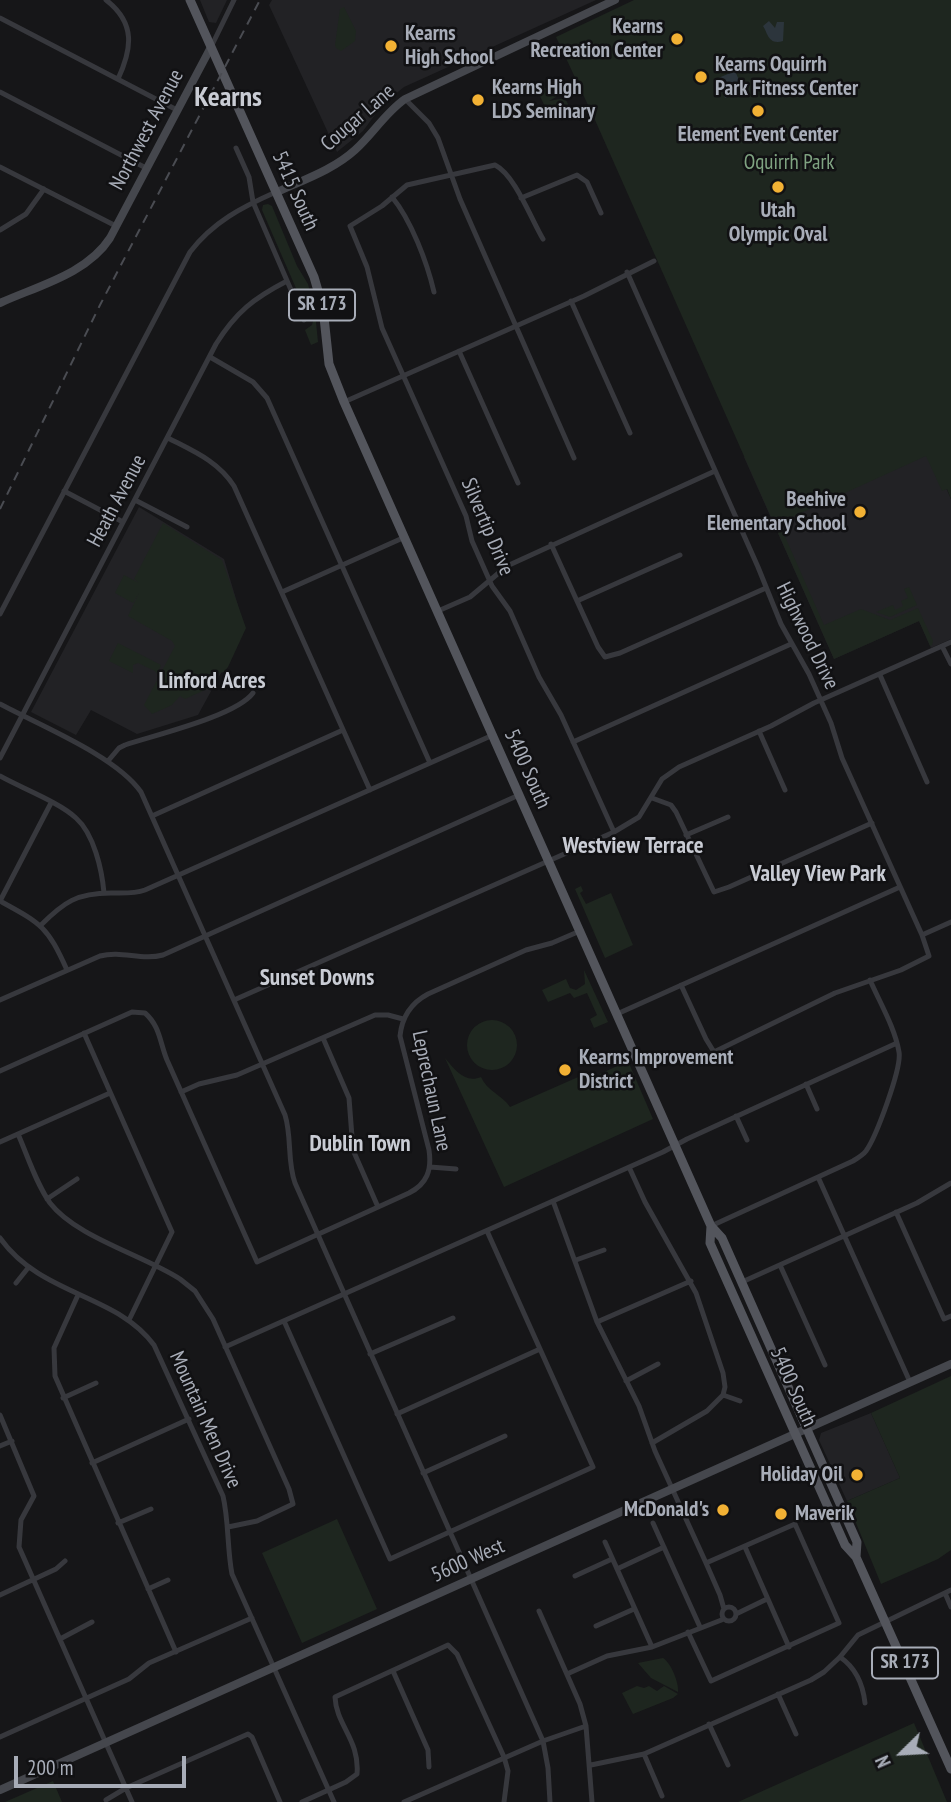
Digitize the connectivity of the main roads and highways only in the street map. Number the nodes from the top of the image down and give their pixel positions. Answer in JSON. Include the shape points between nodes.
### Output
{"nodes":[{"id":1,"x":190,"y":0,"type":"edge"},
{"id":2,"x":615,"y":0,"type":"edge"},
{"id":3,"x":211,"y":47,"type":"junction"},
{"id":4,"x":277,"y":192,"type":"junction"},
{"id":5,"x":0,"y":303,"type":"edge"},
{"id":6,"x":344,"y":402,"type":"joint"},
{"id":7,"x":711,"y":1226,"type":"junction"},
{"id":8,"x":951,"y":1364,"type":"edge"},
{"id":9,"x":807,"y":1428,"type":"junction"},
{"id":10,"x":795,"y":1434,"type":"junction"},
{"id":11,"x":856,"y":1557,"type":"junction"},
{"id":12,"x":951,"y":1769,"type":"edge"},
{"id":13,"x":0,"y":1790,"type":"edge"}],
"edges":[{"from":1,"to":3,"type":"main road","name":"5415 South","number":"SR 173"},
{"from":2,"to":4,"type":"main road","name":"Cougar Lane","via":[[405,99],[342,160]]},
{"from":3,"to":4,"type":"main road","name":"5415 South","number":"SR 173"},
{"from":3,"to":5,"type":"main road","name":"Northwest Avenue","via":[[100,252],[80,267]]},
{"from":4,"to":6,"type":"main road","name":"5415 South","number":"SR 173","via":[[319,290],[329,364]]},
{"from":6,"to":7,"type":"main road","name":"5400 South","number":"SR 173"},
{"from":7,"to":9,"type":"main road","name":"5400 South","number":"SR 173","via":[[722,1238]]},
{"from":7,"to":10,"type":"main road","name":"5400 South","number":"SR 173","via":[[710,1243]]},
{"from":8,"to":9,"type":"main road","name":"5600 West"},
{"from":9,"to":10,"type":"main road","name":"5600 West"},
{"from":9,"to":11,"type":"main road","name":"5400 South","number":"SR 173","via":[[856,1542]]},
{"from":10,"to":11,"type":"main road","name":"5400 South","number":"SR 173","via":[[845,1545]]},
{"from":10,"to":13,"type":"main road","name":"5600 West"},
{"from":11,"to":12,"type":"main road","name":"5400 South","number":"SR 173"}]}
